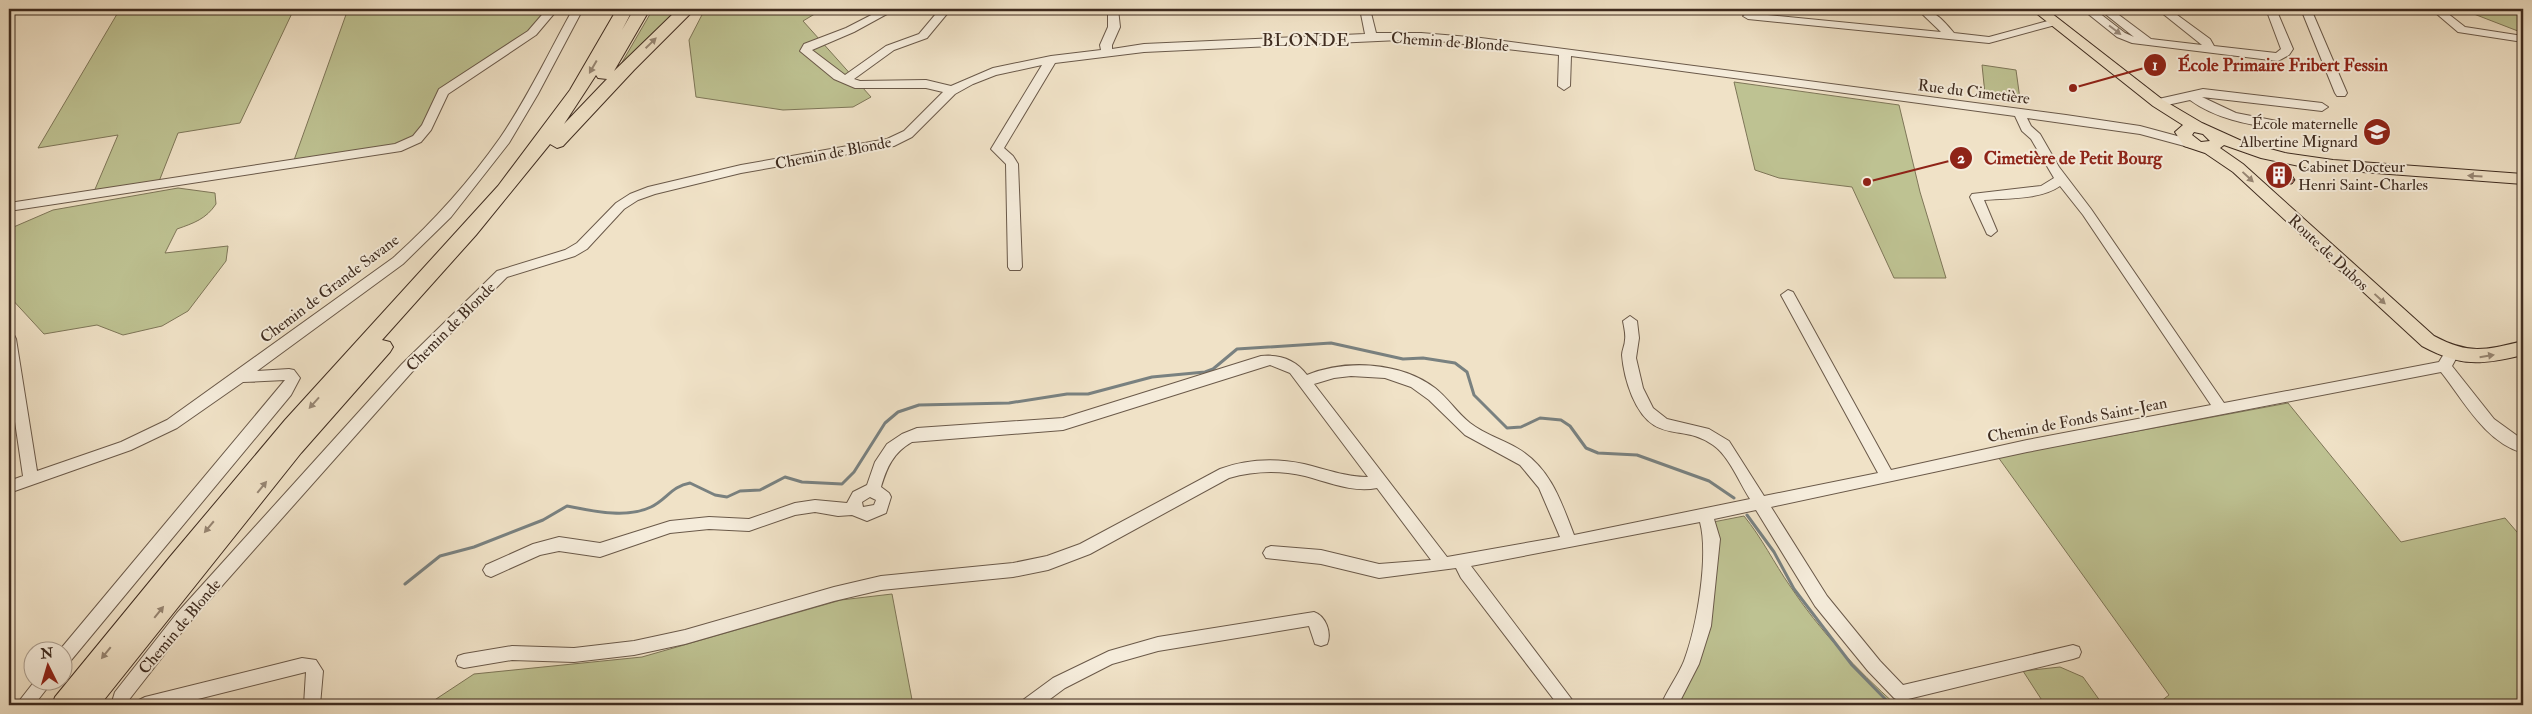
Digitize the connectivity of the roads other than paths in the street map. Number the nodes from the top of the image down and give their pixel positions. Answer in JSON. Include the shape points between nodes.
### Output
{"nodes":[{"id":1,"x":553,"y":9,"type":"edge"},
{"id":2,"x":578,"y":9,"type":"edge"},
{"id":3,"x":617,"y":9,"type":"edge"},
{"id":4,"x":625,"y":9,"type":"edge"},
{"id":5,"x":642,"y":9,"type":"edge"},
{"id":6,"x":648,"y":9,"type":"edge"},
{"id":7,"x":687,"y":9,"type":"edge"},
{"id":8,"x":891,"y":9,"type":"edge"},
{"id":9,"x":946,"y":9,"type":"edge"},
{"id":10,"x":1113,"y":9,"type":"edge"},
{"id":11,"x":1365,"y":9,"type":"edge"},
{"id":12,"x":1922,"y":9,"type":"edge"},
{"id":13,"x":2038,"y":9,"type":"edge"},
{"id":14,"x":2087,"y":9,"type":"edge"},
{"id":15,"x":2104,"y":9,"type":"edge"},
{"id":16,"x":2162,"y":9,"type":"edge"},
{"id":17,"x":2271,"y":9,"type":"edge"},
{"id":18,"x":2306,"y":9,"type":"edge"},
{"id":19,"x":2436,"y":9,"type":"edge"},
{"id":20,"x":1748,"y":16,"type":"dead end"},
{"id":21,"x":2055,"y":22,"type":"junction"},
{"id":22,"x":1950,"y":36,"type":"junction"},
{"id":23,"x":1371,"y":37,"type":"junction"},
{"id":24,"x":2523,"y":39,"type":"edge"},
{"id":25,"x":2148,"y":42,"type":"junction"},
{"id":26,"x":613,"y":46,"type":"junction"},
{"id":27,"x":2210,"y":49,"type":"junction"},
{"id":28,"x":1107,"y":51,"type":"junction"},
{"id":29,"x":1566,"y":53,"type":"junction"},
{"id":30,"x":1050,"y":60,"type":"junction"},
{"id":31,"x":845,"y":80,"type":"junction"},
{"id":32,"x":1564,"y":86,"type":"dead end"},
{"id":33,"x":1804,"y":86,"type":"joint"},
{"id":34,"x":950,"y":92,"type":"junction"},
{"id":35,"x":2341,"y":93,"type":"dead end"},
{"id":36,"x":2191,"y":95,"type":"junction"},
{"id":37,"x":2158,"y":103,"type":"junction"},
{"id":38,"x":2322,"y":107,"type":"dead end"},
{"id":39,"x":2020,"y":114,"type":"junction"},
{"id":40,"x":2278,"y":125,"type":"dead end"},
{"id":41,"x":2189,"y":133,"type":"junction"},
{"id":42,"x":557,"y":142,"type":"junction"},
{"id":43,"x":2212,"y":142,"type":"junction"},
{"id":44,"x":2062,"y":179,"type":"junction"},
{"id":45,"x":2523,"y":179,"type":"edge"},
{"id":46,"x":9,"y":206,"type":"edge"},
{"id":47,"x":1991,"y":231,"type":"dead end"},
{"id":48,"x":1014,"y":267,"type":"dead end"},
{"id":49,"x":1788,"y":295,"type":"dead end"},
{"id":50,"x":1630,"y":321,"type":"dead end"},
{"id":51,"x":9,"y":339,"type":"edge"},
{"id":52,"x":2523,"y":348,"type":"edge"},
{"id":53,"x":2447,"y":360,"type":"junction"},
{"id":54,"x":240,"y":376,"type":"junction"},
{"id":55,"x":1305,"y":382,"type":"junction"},
{"id":56,"x":2220,"y":408,"type":"junction"},
{"id":57,"x":2523,"y":447,"type":"edge"},
{"id":58,"x":1888,"y":476,"type":"junction"},
{"id":59,"x":31,"y":478,"type":"junction"},
{"id":60,"x":1382,"y":481,"type":"junction"},
{"id":61,"x":9,"y":488,"type":"edge"},
{"id":62,"x":874,"y":490,"type":"junction"},
{"id":63,"x":1760,"y":503,"type":"junction"},
{"id":64,"x":855,"y":509,"type":"junction"},
{"id":65,"x":1705,"y":513,"type":"junction"},
{"id":66,"x":1569,"y":542,"type":"junction"},
{"id":67,"x":1272,"y":553,"type":"dead end"},
{"id":68,"x":1461,"y":561,"type":"junction"},
{"id":69,"x":1443,"y":564,"type":"junction"},
{"id":70,"x":491,"y":570,"type":"dead end"},
{"id":71,"x":1321,"y":639,"type":"dead end"},
{"id":72,"x":72,"y":647,"type":"edge"},
{"id":73,"x":2074,"y":652,"type":"dead end"},
{"id":74,"x":464,"y":661,"type":"dead end"},
{"id":75,"x":35,"y":692,"type":"edge"},
{"id":76,"x":24,"y":705,"type":"edge"},
{"id":77,"x":64,"y":705,"type":"edge"},
{"id":78,"x":85,"y":705,"type":"edge"},
{"id":79,"x":122,"y":705,"type":"edge"},
{"id":80,"x":145,"y":705,"type":"edge"},
{"id":81,"x":312,"y":705,"type":"edge"},
{"id":82,"x":1029,"y":705,"type":"edge"},
{"id":83,"x":1568,"y":705,"type":"edge"},
{"id":84,"x":1669,"y":705,"type":"edge"}],
"edges":[{"from":1,"to":46,"type":"street","via":[[532,34],[442,92],[427,127],[417,140],[396,148]]},
{"from":2,"to":54,"type":"street","name":"Chemin de Grande Savane","via":[[516,123],[464,192],[423,239],[398,261]]},
{"from":3,"to":26,"type":"highway","via":[[610,23]]},
{"from":4,"to":26,"type":"highway"},
{"from":5,"to":26,"type":"highway"},
{"from":6,"to":26,"type":"highway"},
{"from":42,"to":7,"type":"highway","one_way":true},
{"from":8,"to":31,"type":"street","via":[[806,49],[808,54]]},
{"from":9,"to":31,"type":"street","via":[[923,36],[890,48]]},
{"from":10,"to":28,"type":"street","via":[[1114,27],[1106,45]]},
{"from":11,"to":23,"type":"street"},
{"from":12,"to":22,"type":"street"},
{"from":13,"to":21,"type":"main road"},
{"from":14,"to":25,"type":"street","one_way":true,"via":[[2121,35]]},
{"from":15,"to":25,"type":"street"},
{"from":16,"to":27,"type":"street","via":[[2206,42]]},
{"from":17,"to":27,"type":"street","via":[[2287,49],[2282,56]]},
{"from":18,"to":35,"type":"street"},
{"from":19,"to":24,"type":"street","via":[[2462,30]]},
{"from":20,"to":22,"type":"street"},
{"from":21,"to":22,"type":"street","via":[[1998,38]]},
{"from":21,"to":37,"type":"main road"},
{"from":23,"to":28,"type":"street","name":"Chemin de Blonde"},
{"from":23,"to":29,"type":"street","name":"Chemin de Blonde","via":[[1447,38]]},
{"from":25,"to":27,"type":"street"},
{"from":26,"to":42,"type":"highway"},
{"from":26,"to":77,"type":"highway","one_way":true,"via":[[476,224],[292,426]]},
{"from":28,"to":30,"type":"street","name":"Chemin de Blonde"},
{"from":29,"to":32,"type":"street"},
{"from":29,"to":33,"type":"street","name":"Chemin de Blonde"},
{"from":30,"to":34,"type":"street","name":"Chemin de Blonde","via":[[994,72]]},
{"from":30,"to":48,"type":"street","via":[[997,150],[1012,164]]},
{"from":31,"to":34,"type":"street","via":[[865,86],[926,84],[940,86]]},
{"from":33,"to":39,"type":"street","name":"Rue du Cimetière"},
{"from":34,"to":79,"type":"street","name":"Chemin de Blonde","via":[[908,134],[890,143],[740,169],[652,190],[620,206],[582,246],[570,253],[502,274],[407,368],[183,618],[121,697],[119,704]]},
{"from":36,"to":37,"type":"street"},
{"from":36,"to":38,"type":"street","via":[[2217,93]]},
{"from":36,"to":40,"type":"street","via":[[2216,112]]},
{"from":37,"to":41,"type":"main road"},
{"from":39,"to":41,"type":"street","name":"Rue du Cimetière"},
{"from":39,"to":44,"type":"street","via":[[2026,128],[2036,137]]},
{"from":41,"to":43,"type":"main road"},
{"from":78,"to":42,"type":"highway","one_way":true,"via":[[294,447],[476,242]]},
{"from":45,"to":43,"type":"main road","one_way":true,"via":[[2326,165]]},
{"from":43,"to":53,"type":"main road","name":"Route de Dubos","one_way":true},
{"from":44,"to":47,"type":"street","via":[[2041,190],[1976,197]]},
{"from":44,"to":56,"type":"street"},
{"from":49,"to":58,"type":"street"},
{"from":50,"to":63,"type":"street","via":[[1633,341],[1629,351],[1634,383],[1648,412],[1671,427],[1711,434],[1724,445]]},
{"from":51,"to":59,"type":"street"},
{"from":53,"to":52,"type":"main road","one_way":true},
{"from":53,"to":56,"type":"street","name":"Chemin de Fonds Saint-Jean"},
{"from":53,"to":57,"type":"street","via":[[2496,430]]},
{"from":54,"to":59,"type":"street","name":"Chemin de Grande Savane","via":[[201,405],[148,437]]},
{"from":54,"to":72,"type":"street","via":[[253,378],[288,374],[293,378],[286,391]]},
{"from":55,"to":60,"type":"street"},
{"from":55,"to":62,"type":"street","via":[[1295,369],[1283,363],[1261,361],[1063,424],[917,434],[892,445]]},
{"from":55,"to":66,"type":"street","via":[[1333,371],[1352,370],[1411,381],[1429,391],[1467,429],[1519,456],[1532,467],[1545,484]]},
{"from":56,"to":58,"type":"street","name":"Chemin de Fonds Saint-Jean"},
{"from":58,"to":63,"type":"street","name":"Chemin de Fonds Saint-Jean"},
{"from":59,"to":61,"type":"street","name":"Chemin de Grande Savane"},
{"from":60,"to":69,"type":"street"},
{"from":60,"to":74,"type":"street","via":[[1368,484],[1292,467],[1243,468],[1225,473],[1084,549],[1048,563],[1013,570],[881,583],[634,648],[574,655],[512,653]]},
{"from":62,"to":64,"type":"street","via":[[856,498]]},
{"from":62,"to":64,"type":"street","via":[[884,497],[881,509],[867,515]]},
{"from":63,"to":65,"type":"street","name":"Chemin de Fonds Saint-Jean"},
{"from":63,"to":73,"type":"street","via":[[1821,601],[1900,693]]},
{"from":64,"to":70,"type":"street","via":[[815,506],[749,525],[709,523],[670,527],[600,550],[559,544],[538,549]]},
{"from":65,"to":66,"type":"street","name":"Chemin de Fonds Saint-Jean"},
{"from":65,"to":84,"type":"street","via":[[1712,539],[1703,626],[1691,664]]},
{"from":66,"to":68,"type":"street","name":"Chemin de Fonds Saint-Jean"},
{"from":67,"to":69,"type":"street","name":"Chemin de Fonds Saint-Jean","via":[[1321,557],[1389,572]]},
{"from":68,"to":69,"type":"street","name":"Chemin de Fonds Saint-Jean"},
{"from":68,"to":83,"type":"street","via":[[1466,573]]},
{"from":71,"to":82,"type":"street","via":[[1318,623],[1309,619],[1158,644],[1109,658],[1059,683]]},
{"from":75,"to":76,"type":"street"},
{"from":80,"to":81,"type":"street","via":[[302,665],[315,671]]}]}
